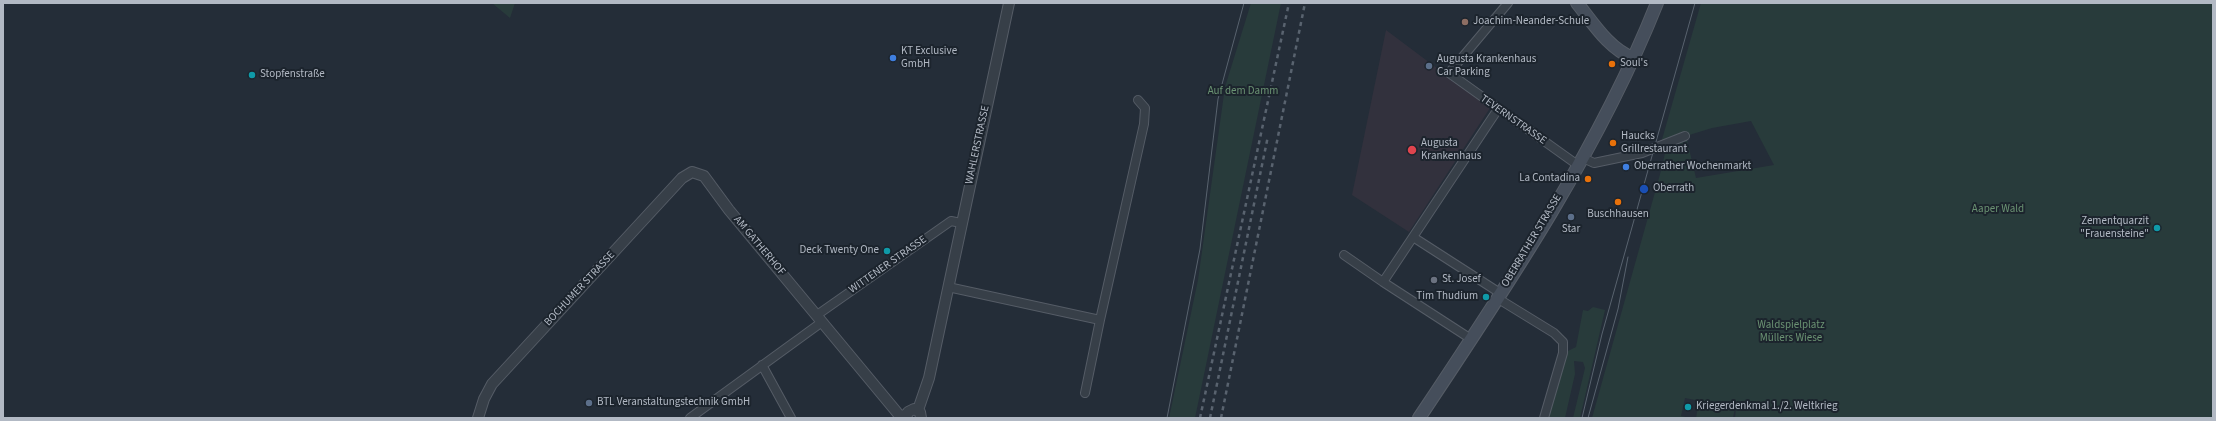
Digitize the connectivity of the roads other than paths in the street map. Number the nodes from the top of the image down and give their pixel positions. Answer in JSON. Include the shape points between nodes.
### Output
{"nodes":[{"id":1,"x":1009,"y":3,"type":"edge"},
{"id":2,"x":1508,"y":3,"type":"edge"},
{"id":3,"x":1577,"y":3,"type":"edge"},
{"id":4,"x":1657,"y":3,"type":"edge"},
{"id":5,"x":1633,"y":58,"type":"junction"},
{"id":6,"x":1138,"y":100,"type":"dead end"},
{"id":7,"x":1498,"y":109,"type":"junction"},
{"id":8,"x":1685,"y":136,"type":"dead end"},
{"id":9,"x":1581,"y":162,"type":"junction"},
{"id":10,"x":696,"y":173,"type":"joint"},
{"id":11,"x":961,"y":222,"type":"junction"},
{"id":12,"x":1413,"y":237,"type":"junction"},
{"id":13,"x":1344,"y":256,"type":"dead end"},
{"id":14,"x":1383,"y":282,"type":"junction"},
{"id":15,"x":948,"y":287,"type":"junction"},
{"id":16,"x":1499,"y":296,"type":"junction"},
{"id":17,"x":820,"y":319,"type":"junction"},
{"id":18,"x":1100,"y":320,"type":"junction"},
{"id":19,"x":1471,"y":339,"type":"junction"},
{"id":20,"x":762,"y":365,"type":"junction"},
{"id":21,"x":1085,"y":393,"type":"dead end"},
{"id":22,"x":920,"y":414,"type":"edge"},
{"id":23,"x":693,"y":417,"type":"edge"},
{"id":24,"x":906,"y":417,"type":"edge"},
{"id":25,"x":478,"y":418,"type":"edge"},
{"id":26,"x":791,"y":418,"type":"edge"},
{"id":27,"x":1419,"y":418,"type":"edge"},
{"id":28,"x":1544,"y":418,"type":"edge"}],
"edges":[{"from":1,"to":11,"type":"street","name":"WAHLERSTRASSE"},
{"from":2,"to":7,"type":"street","name":"TEVERNSTRASSE","via":[[1449,73]]},
{"from":3,"to":5,"type":"main road","via":[[1612,46]]},
{"from":4,"to":5,"type":"main road","name":"OBERRATHER STRASSE"},
{"from":5,"to":9,"type":"main road","name":"OBERRATHER STRASSE"},
{"from":6,"to":18,"type":"street","via":[[1144,108],[1144,124]]},
{"from":7,"to":9,"type":"street","name":"TEVERNSTRASSE"},
{"from":7,"to":12,"type":"street"},
{"from":8,"to":9,"type":"street","via":[[1642,153],[1594,163]]},
{"from":9,"to":16,"type":"main road","name":"OBERRATHER STRASSE"},
{"from":10,"to":17,"type":"street","name":"AM GATHERHOF","via":[[704,176],[729,210]]},
{"from":10,"to":25,"type":"street","name":"BOCHUMER STRASSE","via":[[682,178],[500,376],[487,393]]},
{"from":11,"to":15,"type":"street","name":"WAHLERSTRASSE"},
{"from":11,"to":17,"type":"street","name":"WITTENER STRASSE","via":[[951,221]]},
{"from":12,"to":14,"type":"street"},
{"from":12,"to":16,"type":"street"},
{"from":13,"to":14,"type":"street"},
{"from":14,"to":19,"type":"street"},
{"from":15,"to":18,"type":"street"},
{"from":15,"to":22,"type":"street","name":"WAHLERSTRASSE"},
{"from":16,"to":19,"type":"main road","name":"OBERRATHER STRASSE"},
{"from":16,"to":28,"type":"street","via":[[1554,333],[1562,342],[1563,353]]},
{"from":17,"to":20,"type":"street"},
{"from":17,"to":24,"type":"street","name":"AM GATHERHOF","via":[[899,415]]},
{"from":18,"to":21,"type":"street"},
{"from":19,"to":27,"type":"main road","name":"OBERRATHER STRASSE"},
{"from":20,"to":23,"type":"street"},
{"from":20,"to":26,"type":"street"},
{"from":22,"to":24,"type":"street","via":[[909,410]]}]}
